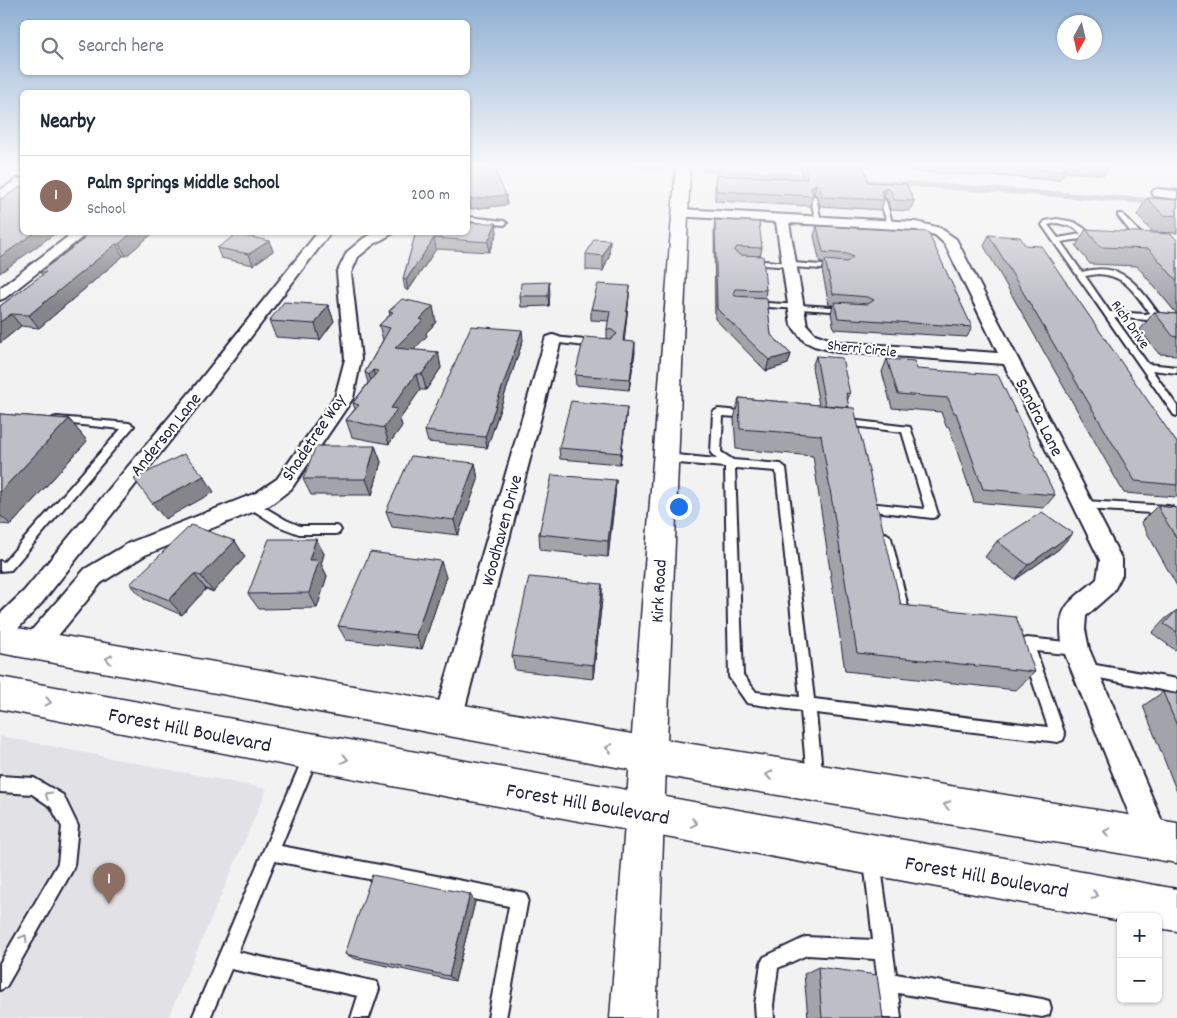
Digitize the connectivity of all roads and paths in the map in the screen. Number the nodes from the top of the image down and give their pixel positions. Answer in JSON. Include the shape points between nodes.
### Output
{"nodes":[{"id":1,"x":817,"y":213,"type":"edge"},
{"id":2,"x":887,"y":213,"type":"edge"},
{"id":3,"x":680,"y":214,"type":"joint"},
{"id":4,"x":1120,"y":215,"type":"dead end"},
{"id":5,"x":470,"y":219,"type":"edge"},
{"id":6,"x":782,"y":219,"type":"junction"},
{"id":7,"x":819,"y":221,"type":"junction"},
{"id":8,"x":504,"y":223,"type":"dead end"},
{"id":9,"x":892,"y":225,"type":"junction"},
{"id":10,"x":79,"y":235,"type":"edge"},
{"id":11,"x":323,"y":235,"type":"edge"},
{"id":12,"x":382,"y":235,"type":"edge"},
{"id":13,"x":1085,"y":235,"type":"junction"},
{"id":14,"x":1104,"y":236,"type":"edge"},
{"id":15,"x":1131,"y":238,"type":"edge"},
{"id":16,"x":1140,"y":238,"type":"junction"},
{"id":17,"x":1149,"y":239,"type":"edge"},
{"id":18,"x":1056,"y":241,"type":"junction"},
{"id":19,"x":738,"y":262,"type":"edge"},
{"id":20,"x":789,"y":265,"type":"junction"},
{"id":21,"x":844,"y":268,"type":"edge"},
{"id":22,"x":1080,"y":275,"type":"junction"},
{"id":23,"x":0,"y":295,"type":"edge"},
{"id":24,"x":744,"y":303,"type":"edge"},
{"id":25,"x":796,"y":306,"type":"junction"},
{"id":26,"x":854,"y":310,"type":"edge"},
{"id":27,"x":1108,"y":314,"type":"junction"},
{"id":28,"x":553,"y":340,"type":"joint"},
{"id":29,"x":602,"y":344,"type":"edge"},
{"id":30,"x":1011,"y":359,"type":"junction"},
{"id":31,"x":1145,"y":367,"type":"junction"},
{"id":32,"x":1177,"y":370,"type":"edge"},
{"id":33,"x":1177,"y":413,"type":"edge"},
{"id":34,"x":764,"y":416,"type":"edge"},
{"id":35,"x":50,"y":420,"type":"edge"},
{"id":36,"x":855,"y":427,"type":"edge"},
{"id":37,"x":666,"y":458,"type":"junction"},
{"id":38,"x":730,"y":464,"type":"junction"},
{"id":39,"x":252,"y":504,"type":"junction"},
{"id":40,"x":1085,"y":505,"type":"junction"},
{"id":41,"x":1170,"y":511,"type":"edge"},
{"id":42,"x":335,"y":530,"type":"dead end"},
{"id":43,"x":0,"y":566,"type":"edge"},
{"id":44,"x":920,"y":614,"type":"edge"},
{"id":45,"x":0,"y":630,"type":"edge"},
{"id":46,"x":17,"y":643,"type":"edge"},
{"id":47,"x":1076,"y":649,"type":"junction"},
{"id":48,"x":1084,"y":669,"type":"junction"},
{"id":49,"x":1177,"y":686,"type":"edge"},
{"id":50,"x":0,"y":693,"type":"edge"},
{"id":51,"x":808,"y":705,"type":"junction"},
{"id":52,"x":448,"y":719,"type":"junction"},
{"id":53,"x":312,"y":752,"type":"junction"},
{"id":54,"x":649,"y":755,"type":"junction"},
{"id":55,"x":815,"y":783,"type":"junction"},
{"id":56,"x":0,"y":784,"type":"edge"},
{"id":57,"x":646,"y":814,"type":"junction"},
{"id":58,"x":1166,"y":842,"type":"edge"},
{"id":59,"x":271,"y":852,"type":"junction"},
{"id":60,"x":872,"y":855,"type":"junction"},
{"id":61,"x":1177,"y":910,"type":"edge"},
{"id":62,"x":884,"y":950,"type":"junction"},
{"id":63,"x":226,"y":959,"type":"junction"},
{"id":64,"x":0,"y":981,"type":"edge"},
{"id":65,"x":887,"y":982,"type":"junction"},
{"id":66,"x":1042,"y":1008,"type":"dead end"},
{"id":67,"x":201,"y":1018,"type":"edge"},
{"id":68,"x":360,"y":1018,"type":"edge"},
{"id":69,"x":497,"y":1018,"type":"edge"},
{"id":70,"x":633,"y":1018,"type":"edge"},
{"id":71,"x":765,"y":1018,"type":"edge"},
{"id":72,"x":892,"y":1018,"type":"edge"}],
"edges":[{"from":1,"to":7,"type":"lane"},
{"from":2,"to":9,"type":"lane"},
{"from":3,"to":6,"type":"street","name":"Sandra Lane"},
{"from":3,"to":37,"type":"main road","name":"Kirk Road"},
{"from":4,"to":16,"type":"lane"},
{"from":5,"to":8,"type":"lane"},
{"from":6,"to":7,"type":"street","name":"Sandra Lane"},
{"from":6,"to":20,"type":"street","name":"Sherri Circle"},
{"from":7,"to":9,"type":"street","name":"Sandra Lane"},
{"from":9,"to":30,"type":"street","name":"Sandra Lane","via":[[925,228],[948,237]]},
{"from":10,"to":23,"type":"street"},
{"from":11,"to":45,"type":"street","name":"Anderson Lane","via":[[38,591]]},
{"from":12,"to":39,"type":"street","name":"Shadetree Way","via":[[352,255],[344,273],[354,359],[344,398],[284,484]]},
{"from":13,"to":14,"type":"lane"},
{"from":13,"to":18,"type":"lane"},
{"from":13,"to":18,"type":"lane","name":"Rich Drive","via":[[1085,230],[1070,222],[1047,222],[1044,225]]},
{"from":15,"to":16,"type":"lane"},
{"from":16,"to":17,"type":"lane"},
{"from":18,"to":22,"type":"lane","name":"Rich Drive"},
{"from":19,"to":20,"type":"lane"},
{"from":20,"to":21,"type":"lane"},
{"from":20,"to":25,"type":"street","name":"Sherri Circle"},
{"from":22,"to":27,"type":"lane","name":"Rich Drive"},
{"from":22,"to":27,"type":"lane","via":[[1098,271],[1127,279],[1155,314],[1147,317]]},
{"from":24,"to":25,"type":"lane"},
{"from":25,"to":26,"type":"lane"},
{"from":25,"to":30,"type":"street","name":"Sherri Circle","via":[[801,331],[826,345]]},
{"from":27,"to":31,"type":"lane","name":"Rich Drive"},
{"from":28,"to":29,"type":"lane"},
{"from":28,"to":52,"type":"street","name":"Woodhaven Drive"},
{"from":30,"to":40,"type":"street","name":"Sandra Lane"},
{"from":31,"to":32,"type":"lane"},
{"from":31,"to":33,"type":"lane","name":"Rich Drive"},
{"from":34,"to":38,"type":"lane","via":[[718,412],[716,453]]},
{"from":35,"to":43,"type":"lane","via":[[129,426],[7,567]]},
{"from":36,"to":44,"type":"lane","via":[[906,429],[932,514],[879,513],[902,612]]},
{"from":37,"to":38,"type":"lane"},
{"from":37,"to":54,"type":"main road","name":"Kirk Road"},
{"from":38,"to":51,"type":"lane","via":[[781,468]]},
{"from":38,"to":51,"type":"lane","via":[[736,678],[752,698]]},
{"from":39,"to":42,"type":"lane","via":[[299,530]]},
{"from":39,"to":46,"type":"street","name":"Shadetree Way","via":[[137,549],[93,576],[66,606]]},
{"from":40,"to":41,"type":"lane"},
{"from":40,"to":47,"type":"street","name":"Sandra Lane","via":[[1108,550],[1112,570],[1105,587],[1080,604],[1074,613],[1071,623]]},
{"from":52,"to":46,"type":"main road","one_way":true},
{"from":47,"to":48,"type":"street","name":"Sandra Lane"},
{"from":47,"to":51,"type":"lane","via":[[1023,641],[1058,735]]},
{"from":48,"to":49,"type":"lane"},
{"from":48,"to":58,"type":"street","name":"Sandra Lane"},
{"from":50,"to":53,"type":"main road","name":"Forest Hill Boulevard","one_way":true},
{"from":51,"to":55,"type":"lane"},
{"from":54,"to":52,"type":"main road","one_way":true},
{"from":53,"to":57,"type":"main road","name":"Forest Hill Boulevard","one_way":true},
{"from":53,"to":59,"type":"lane"},
{"from":55,"to":54,"type":"main road","one_way":true},
{"from":54,"to":57,"type":"main road","name":"Kirk Road"},
{"from":58,"to":55,"type":"main road","one_way":true},
{"from":64,"to":56,"type":"lane","one_way":true,"via":[[66,865],[70,826],[57,801],[34,786]]},
{"from":57,"to":60,"type":"main road","name":"Forest Hill Boulevard","one_way":true},
{"from":57,"to":70,"type":"main road","name":"Kirk Road"},
{"from":59,"to":63,"type":"lane"},
{"from":59,"to":69,"type":"lane","via":[[519,898]]},
{"from":60,"to":61,"type":"main road","name":"Forest Hill Boulevard","one_way":true},
{"from":60,"to":62,"type":"lane"},
{"from":62,"to":65,"type":"lane"},
{"from":62,"to":71,"type":"lane","via":[[806,946],[770,963]]},
{"from":63,"to":67,"type":"lane"},
{"from":63,"to":68,"type":"lane","via":[[370,989]]},
{"from":65,"to":66,"type":"lane"},
{"from":65,"to":72,"type":"lane"}]}
